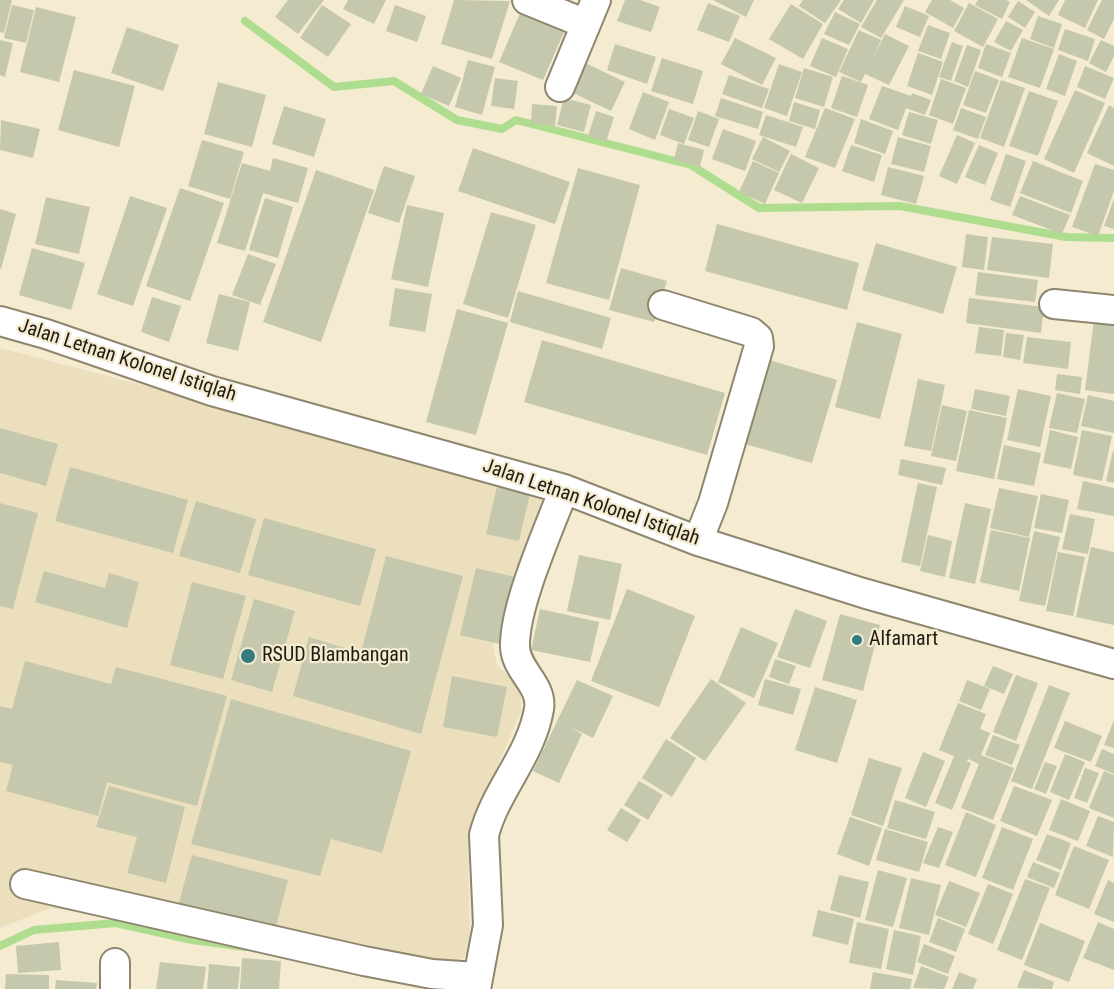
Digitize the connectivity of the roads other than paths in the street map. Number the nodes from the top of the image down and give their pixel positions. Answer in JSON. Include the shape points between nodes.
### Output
{"nodes":[{"id":1,"x":527,"y":0,"type":"edge"},
{"id":2,"x":591,"y":12,"type":"edge"},
{"id":3,"x":560,"y":87,"type":"dead end"},
{"id":4,"x":1054,"y":304,"type":"dead end"},
{"id":5,"x":663,"y":305,"type":"dead end"},
{"id":6,"x":1114,"y":310,"type":"edge"},
{"id":7,"x":0,"y":321,"type":"edge"},
{"id":8,"x":564,"y":489,"type":"junction"},
{"id":9,"x":698,"y":541,"type":"junction"},
{"id":10,"x":1114,"y":664,"type":"edge"},
{"id":11,"x":25,"y":885,"type":"dead end"},
{"id":12,"x":477,"y":982,"type":"edge"}],
"edges":[{"from":1,"to":2,"type":"street"},
{"from":2,"to":3,"type":"street"},
{"from":4,"to":6,"type":"street"},
{"from":5,"to":9,"type":"street","via":[[751,332],[758,338],[759,346],[713,503]]},
{"from":7,"to":8,"type":"street","name":"Jalan Letnan Kolonel Istiqlah","via":[[212,391]]},
{"from":8,"to":9,"type":"street","name":"Jalan Letnan Kolonel Istiqlah"},
{"from":8,"to":12,"type":"street","via":[[516,633],[516,655],[538,694],[538,710],[525,751],[484,835],[488,925]]},
{"from":9,"to":10,"type":"street","name":"Jalan Letnan Kolonel Istiqlah","via":[[863,593]]},
{"from":11,"to":12,"type":"street","via":[[364,961]]}]}
